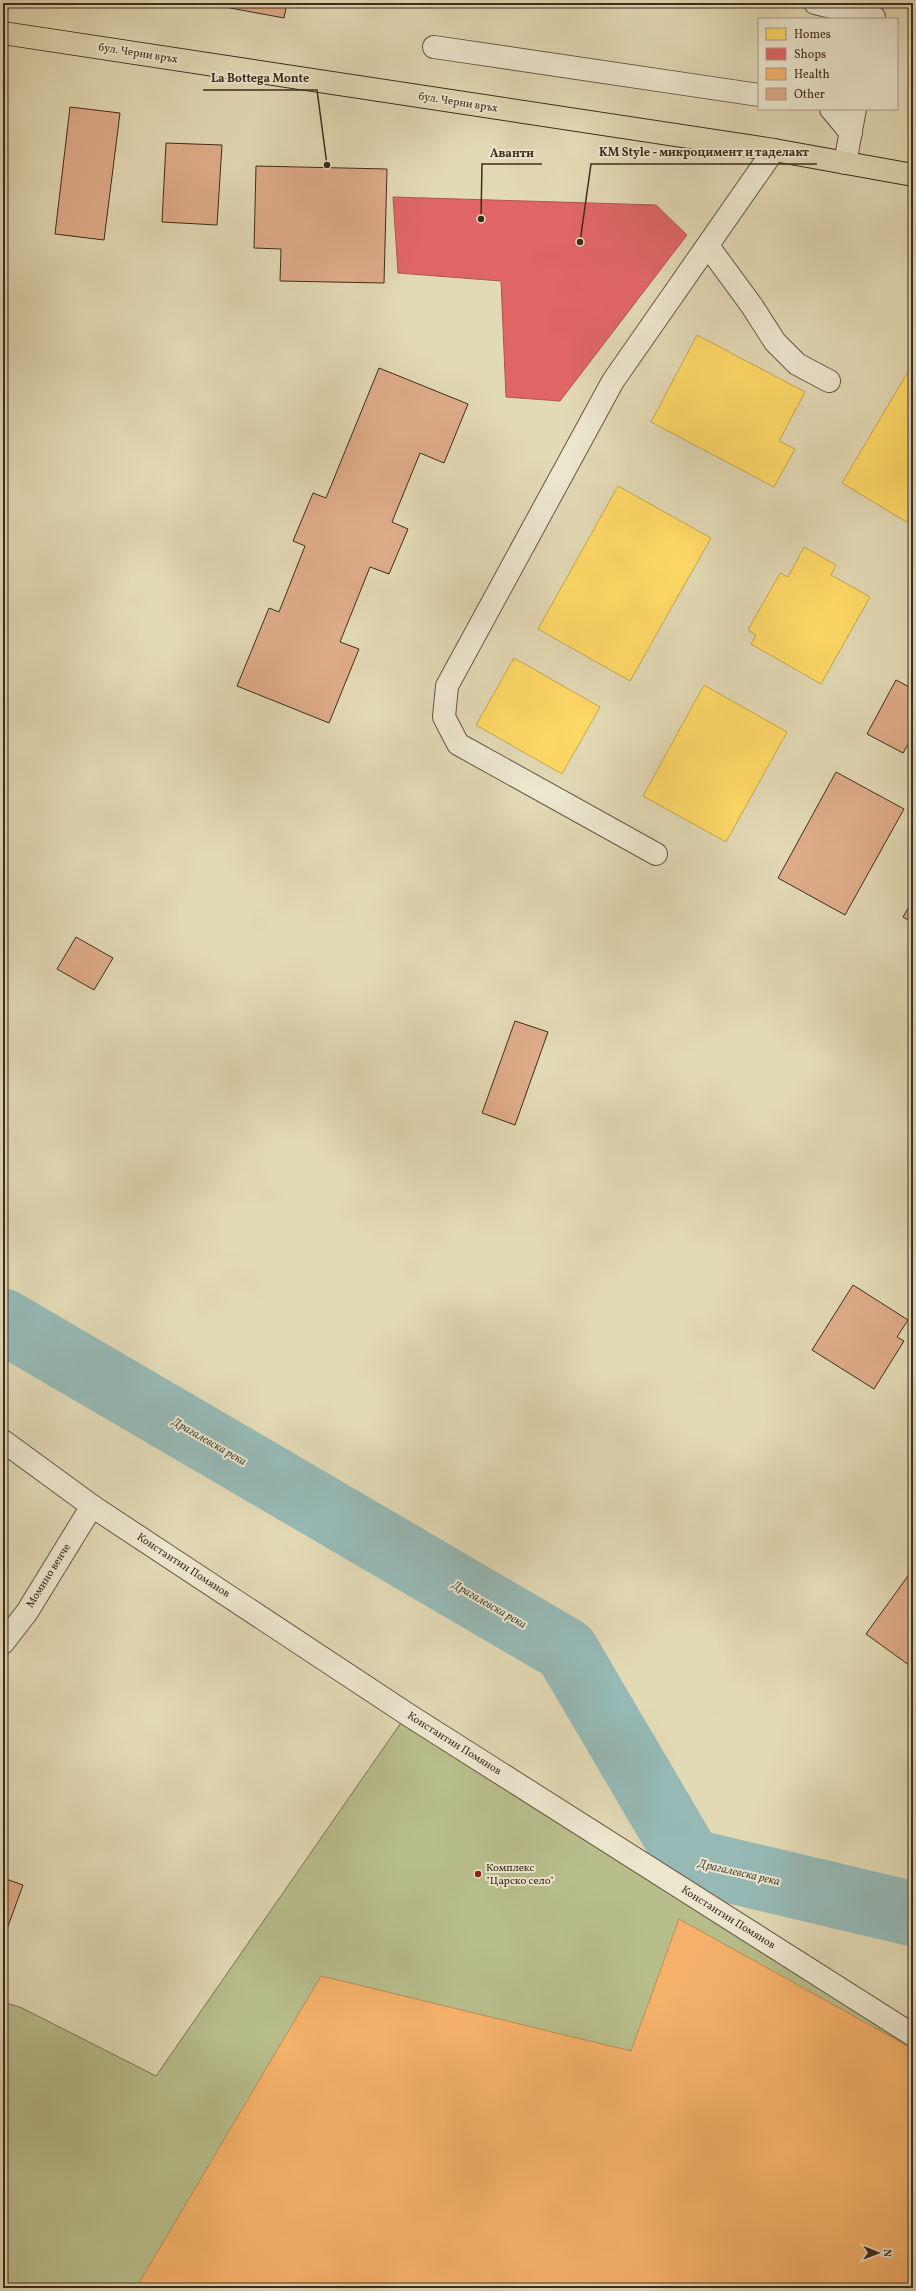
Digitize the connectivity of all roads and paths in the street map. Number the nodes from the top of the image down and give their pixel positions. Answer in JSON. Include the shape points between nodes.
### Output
{"nodes":[{"id":1,"x":815,"y":3,"type":"edge"},
{"id":2,"x":874,"y":18,"type":"edge"},
{"id":3,"x":3,"y":33,"type":"edge"},
{"id":4,"x":434,"y":47,"type":"dead end"},
{"id":5,"x":758,"y":95,"type":"edge"},
{"id":6,"x":832,"y":110,"type":"edge"},
{"id":7,"x":855,"y":110,"type":"edge"},
{"id":8,"x":851,"y":132,"type":"junction"},
{"id":9,"x":774,"y":150,"type":"junction"},
{"id":10,"x":845,"y":162,"type":"junction"},
{"id":11,"x":913,"y":174,"type":"edge"},
{"id":12,"x":708,"y":246,"type":"junction"},
{"id":13,"x":829,"y":381,"type":"dead end"},
{"id":14,"x":656,"y":854,"type":"dead end"},
{"id":15,"x":3,"y":1441,"type":"edge"},
{"id":16,"x":92,"y":1506,"type":"junction"},
{"id":17,"x":3,"y":1643,"type":"edge"},
{"id":18,"x":913,"y":2035,"type":"edge"}],
"edges":[{"from":1,"to":2,"type":"street"},
{"from":3,"to":9,"type":"main road","name":"бул. Черни връх"},
{"from":4,"to":5,"type":"street"},
{"from":6,"to":8,"type":"street"},
{"from":7,"to":8,"type":"street"},
{"from":8,"to":10,"type":"street"},
{"from":9,"to":10,"type":"main road","name":"бул. Черни връх"},
{"from":9,"to":12,"type":"street"},
{"from":10,"to":11,"type":"main road","name":"бул. Черни връх"},
{"from":12,"to":13,"type":"street","via":[[775,342],[797,364]]},
{"from":12,"to":14,"type":"street","via":[[613,381],[447,686],[444,716],[458,744]]},
{"from":15,"to":16,"type":"street","name":"Константин Помянов"},
{"from":16,"to":17,"type":"street","name":"Момино венче","via":[[27,1612]]},
{"from":16,"to":18,"type":"street","name":"Константин Помянов","via":[[407,1714]]}]}
